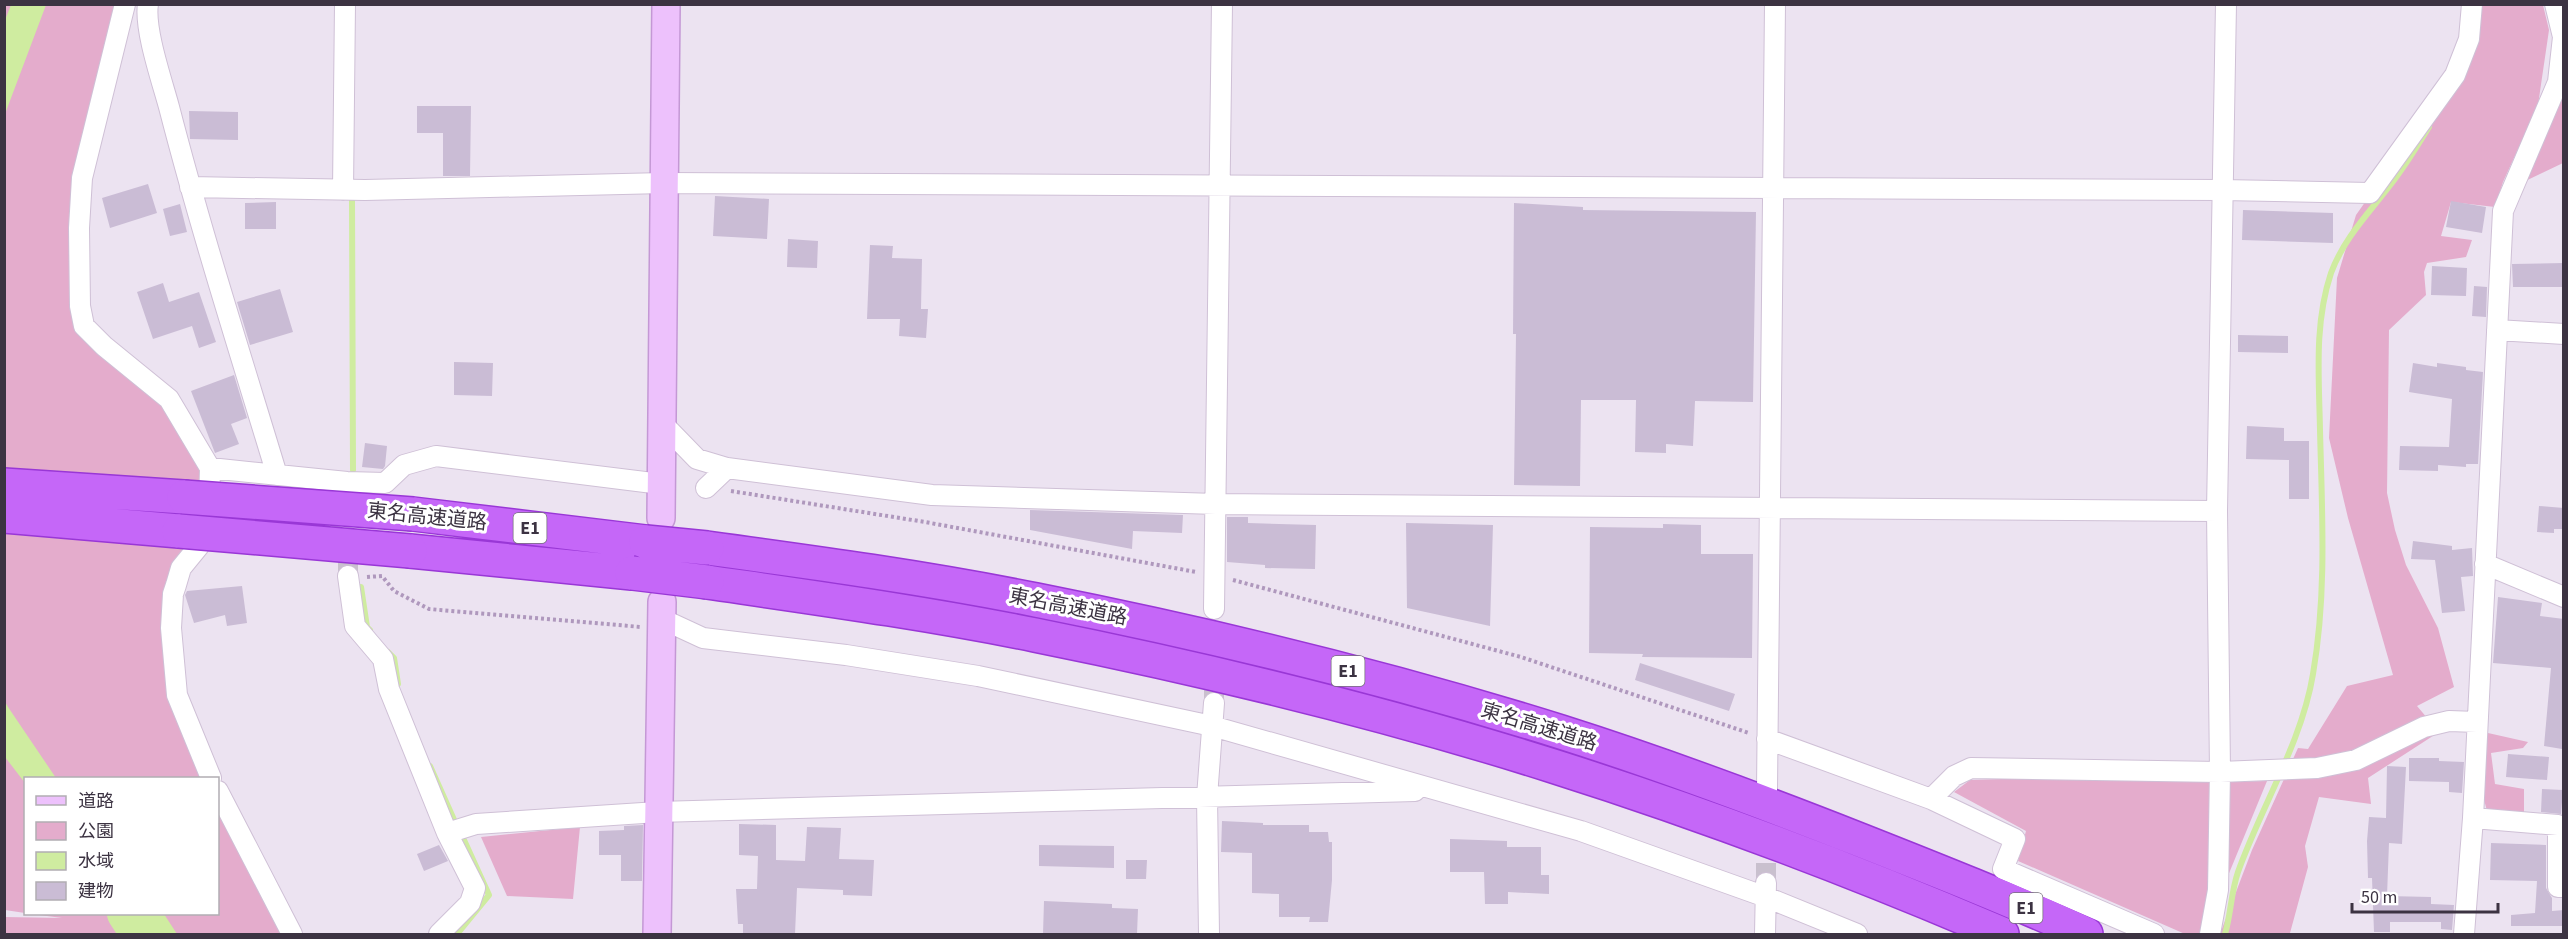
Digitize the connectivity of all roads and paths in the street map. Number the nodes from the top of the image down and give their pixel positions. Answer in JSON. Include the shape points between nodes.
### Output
{"nodes":[{"id":1,"x":125,"y":4,"type":"edge"},
{"id":2,"x":148,"y":4,"type":"edge"},
{"id":3,"x":345,"y":4,"type":"edge"},
{"id":4,"x":666,"y":4,"type":"edge"},
{"id":5,"x":1222,"y":4,"type":"edge"},
{"id":6,"x":1775,"y":4,"type":"edge"},
{"id":7,"x":2226,"y":4,"type":"edge"},
{"id":8,"x":2472,"y":4,"type":"edge"},
{"id":9,"x":2555,"y":4,"type":"edge"},
{"id":10,"x":2561,"y":76,"type":"edge"},
{"id":11,"x":664,"y":183,"type":"junction"},
{"id":12,"x":1220,"y":184,"type":"junction"},
{"id":13,"x":190,"y":187,"type":"junction"},
{"id":14,"x":1773,"y":187,"type":"junction"},
{"id":15,"x":2222,"y":189,"type":"junction"},
{"id":16,"x":343,"y":190,"type":"junction"},
{"id":17,"x":2497,"y":330,"type":"junction"},
{"id":18,"x":2564,"y":334,"type":"edge"},
{"id":19,"x":662,"y":423,"type":"junction"},
{"id":20,"x":210,"y":468,"type":"junction"},
{"id":21,"x":727,"y":468,"type":"junction"},
{"id":22,"x":277,"y":475,"type":"junction"},
{"id":23,"x":661,"y":484,"type":"junction"},
{"id":24,"x":4,"y":485,"type":"edge"},
{"id":25,"x":706,"y":488,"type":"dead end"},
{"id":26,"x":1216,"y":504,"type":"junction"},
{"id":27,"x":1770,"y":508,"type":"junction"},
{"id":28,"x":2217,"y":511,"type":"junction"},
{"id":29,"x":4,"y":516,"type":"edge"},
{"id":30,"x":654,"y":530,"type":"junction"},
{"id":31,"x":2485,"y":564,"type":"junction"},
{"id":32,"x":349,"y":577,"type":"joint"},
{"id":33,"x":2564,"y":597,"type":"edge"},
{"id":34,"x":1214,"y":609,"type":"tunnel mouth"},
{"id":35,"x":662,"y":617,"type":"junction"},
{"id":36,"x":1214,"y":703,"type":"tunnel mouth"},
{"id":37,"x":2477,"y":722,"type":"junction"},
{"id":38,"x":1212,"y":726,"type":"junction"},
{"id":39,"x":1767,"y":739,"type":"junction"},
{"id":40,"x":2220,"y":772,"type":"junction"},
{"id":41,"x":211,"y":777,"type":"edge"},
{"id":42,"x":1436,"y":790,"type":"junction"},
{"id":43,"x":1767,"y":790,"type":"dead end"},
{"id":44,"x":219,"y":793,"type":"edge"},
{"id":45,"x":1207,"y":797,"type":"junction"},
{"id":46,"x":1931,"y":799,"type":"junction"},
{"id":47,"x":658,"y":812,"type":"junction"},
{"id":48,"x":2473,"y":818,"type":"junction"},
{"id":49,"x":447,"y":833,"type":"junction"},
{"id":50,"x":2564,"y":887,"type":"edge"},
{"id":51,"x":1766,"y":890,"type":"junction"},
{"id":52,"x":292,"y":934,"type":"edge"},
{"id":53,"x":439,"y":934,"type":"edge"},
{"id":54,"x":657,"y":934,"type":"edge"},
{"id":55,"x":1209,"y":934,"type":"edge"},
{"id":56,"x":1765,"y":934,"type":"edge"},
{"id":57,"x":1857,"y":934,"type":"edge"},
{"id":58,"x":2002,"y":934,"type":"edge"},
{"id":59,"x":2086,"y":934,"type":"edge"},
{"id":60,"x":2154,"y":934,"type":"edge"},
{"id":61,"x":2210,"y":934,"type":"edge"},
{"id":62,"x":2464,"y":934,"type":"edge"}],
"edges":[{"from":1,"to":20,"type":"street","via":[[82,178],[80,306],[84,326],[169,399]]},
{"from":2,"to":13,"type":"street","via":[[152,41]]},
{"from":3,"to":16,"type":"street"},
{"from":4,"to":11,"type":"street"},
{"from":5,"to":12,"type":"street"},
{"from":6,"to":14,"type":"street"},
{"from":7,"to":15,"type":"street"},
{"from":8,"to":15,"type":"street","via":[[2469,39],[2455,75],[2370,193]]},
{"from":9,"to":10,"type":"street","via":[[2563,37]]},
{"from":10,"to":17,"type":"street","via":[[2503,211]]},
{"from":11,"to":12,"type":"street"},
{"from":11,"to":16,"type":"street"},
{"from":11,"to":19,"type":"street"},
{"from":12,"to":14,"type":"street"},
{"from":12,"to":26,"type":"street"},
{"from":13,"to":16,"type":"street"},
{"from":13,"to":22,"type":"street"},
{"from":14,"to":15,"type":"street"},
{"from":14,"to":27,"type":"street"},
{"from":15,"to":28,"type":"street"},
{"from":17,"to":18,"type":"street"},
{"from":17,"to":31,"type":"street"},
{"from":19,"to":21,"type":"street","via":[[697,459]]},
{"from":19,"to":23,"type":"street"},
{"from":20,"to":22,"type":"street"},
{"from":20,"to":41,"type":"street","via":[[209,509],[199,546],[182,568],[173,594],[171,628],[177,695]]},
{"from":21,"to":25,"type":"street"},
{"from":21,"to":26,"type":"street","via":[[932,495]]},
{"from":22,"to":23,"type":"street","via":[[348,486],[385,483],[404,465],[436,456]]},
{"from":23,"to":30,"type":"street"},
{"from":24,"to":30,"type":"highway","name":"東名高速道路","number":"E1","bridge":true},
{"from":26,"to":27,"type":"street"},
{"from":26,"to":34,"type":"street"},
{"from":27,"to":28,"type":"street"},
{"from":27,"to":39,"type":"street"},
{"from":28,"to":40,"type":"street"},
{"from":29,"to":58,"type":"highway","name":"東名高速道路","number":"E1","bridge":true,"via":[[633,573],[843,602],[1031,634],[1377,715],[1552,766],[1745,832]]},
{"from":30,"to":59,"type":"highway","name":"東名高速道路","number":"E1","bridge":true,"via":[[707,548],[1033,599],[1385,681],[1561,732],[1733,791],[1965,881]]},
{"from":31,"to":33,"type":"street"},
{"from":31,"to":37,"type":"street"},
{"from":32,"to":35,"type":"path","via":[[382,576],[394,591],[429,609]]},
{"from":32,"to":49,"type":"street","via":[[355,626],[383,659],[390,689]]},
{"from":35,"to":38,"type":"street","via":[[703,638],[978,676]]},
{"from":35,"to":47,"type":"street"},
{"from":36,"to":38,"type":"street"},
{"from":37,"to":40,"type":"street","via":[[2449,721],[2424,727],[2356,760],[2317,768]]},
{"from":37,"to":48,"type":"street"},
{"from":38,"to":42,"type":"street"},
{"from":38,"to":45,"type":"street"},
{"from":39,"to":43,"type":"street"},
{"from":39,"to":46,"type":"street"},
{"from":40,"to":46,"type":"street","via":[[1971,768],[1954,776]]},
{"from":40,"to":61,"type":"street","via":[[2218,890]]},
{"from":42,"to":45,"type":"street"},
{"from":42,"to":51,"type":"street"},
{"from":44,"to":52,"type":"street"},
{"from":45,"to":47,"type":"street"},
{"from":45,"to":55,"type":"street"},
{"from":46,"to":60,"type":"street","via":[[2015,839],[2003,869]]},
{"from":47,"to":49,"type":"street","via":[[476,824]]},
{"from":47,"to":54,"type":"street"},
{"from":48,"to":50,"type":"street","via":[[2558,825],[2558,886]]},
{"from":48,"to":62,"type":"street"},
{"from":49,"to":53,"type":"street","via":[[475,888],[470,903]]},
{"from":51,"to":56,"type":"street"},
{"from":51,"to":57,"type":"street"}]}
